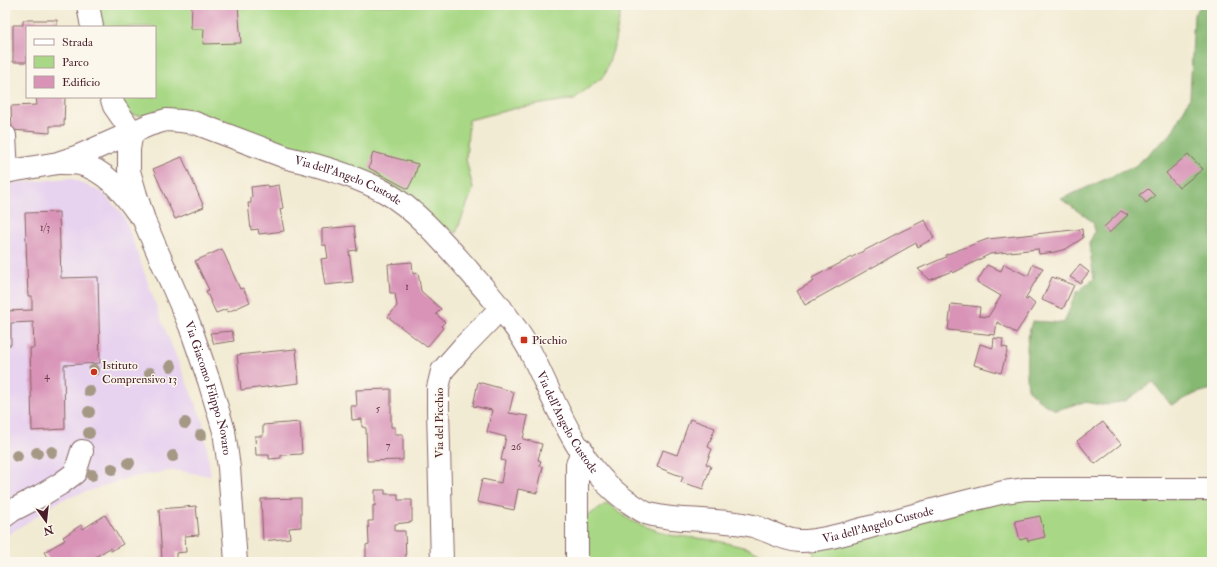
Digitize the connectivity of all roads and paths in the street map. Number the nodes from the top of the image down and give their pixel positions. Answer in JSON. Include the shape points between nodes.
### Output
{"nodes":[{"id":1,"x":88,"y":5,"type":"edge"},
{"id":2,"x":92,"y":26,"type":"edge"},
{"id":3,"x":111,"y":98,"type":"edge"},
{"id":4,"x":132,"y":132,"type":"junction"},
{"id":5,"x":5,"y":136,"type":"edge"},
{"id":6,"x":58,"y":163,"type":"junction"},
{"id":7,"x":6,"y":172,"type":"edge"},
{"id":8,"x":145,"y":223,"type":"junction"},
{"id":9,"x":501,"y":308,"type":"junction"},
{"id":10,"x":582,"y":450,"type":"junction"},
{"id":11,"x":82,"y":451,"type":"dead end"},
{"id":12,"x":1212,"y":489,"type":"edge"},
{"id":13,"x":5,"y":516,"type":"edge"},
{"id":14,"x":236,"y":562,"type":"edge"},
{"id":15,"x":442,"y":562,"type":"edge"},
{"id":16,"x":577,"y":562,"type":"edge"}],
"edges":[{"from":1,"to":2,"type":"street"},
{"from":3,"to":4,"type":"street"},
{"from":4,"to":6,"type":"street","name":"Via dell'Angelo Custode"},
{"from":4,"to":8,"type":"street","name":"Via Giacomo Filippo Novaro","via":[[129,171]]},
{"from":4,"to":9,"type":"street","name":"Via dell'Angelo Custode","via":[[166,120],[195,123],[385,192],[407,207],[441,240]]},
{"from":5,"to":7,"type":"street"},
{"from":6,"to":7,"type":"street","name":"Via dell'Angelo Custode"},
{"from":6,"to":8,"type":"street","name":"Via Giacomo Filippo Novaro","via":[[86,166],[111,181]]},
{"from":8,"to":14,"type":"street","name":"Via Giacomo Filippo Novaro","via":[[190,326],[224,431]]},
{"from":9,"to":10,"type":"street","name":"Via dell'Angelo Custode","via":[[524,340],[562,419]]},
{"from":9,"to":15,"type":"street","name":"Via del Picchio","via":[[442,372],[438,388]]},
{"from":10,"to":12,"type":"street","name":"Via dell'Angelo Custode","via":[[607,486],[645,513],[753,526],[799,541],[835,536],[1018,490]]},
{"from":10,"to":16,"type":"street","via":[[577,465]]},
{"from":11,"to":13,"type":"street","via":[[75,473]]}]}
